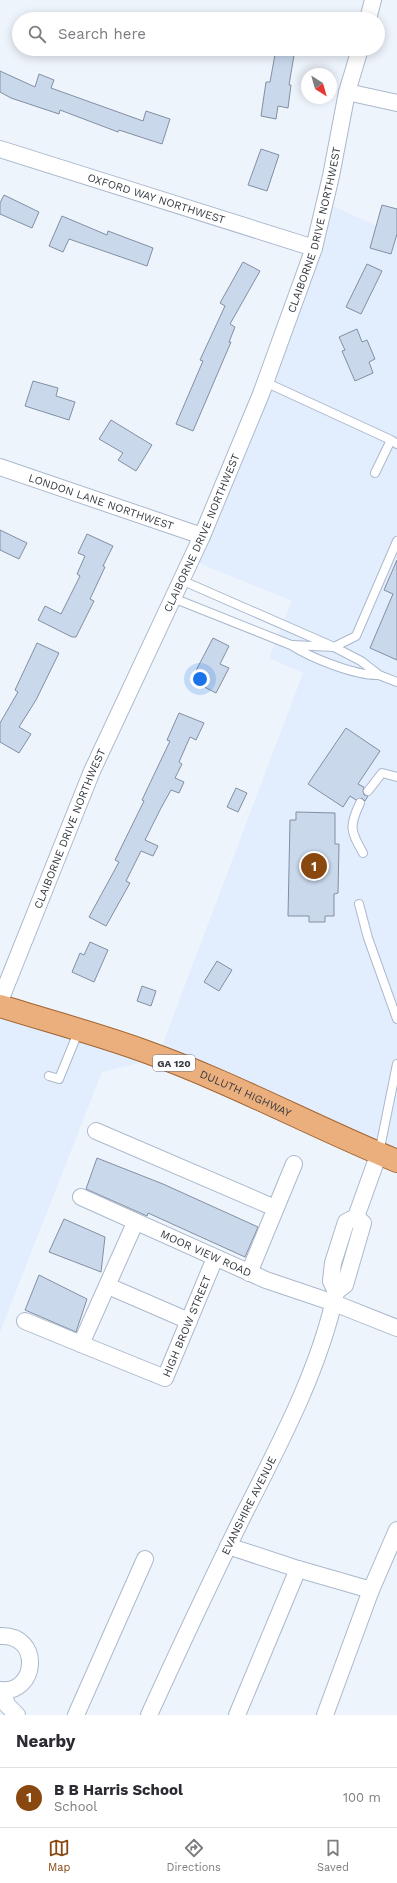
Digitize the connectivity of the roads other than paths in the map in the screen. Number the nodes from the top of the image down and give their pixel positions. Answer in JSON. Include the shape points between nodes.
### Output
{"nodes":[{"id":1,"x":373,"y":0,"type":"edge"},
{"id":2,"x":370,"y":12,"type":"edge"},
{"id":3,"x":358,"y":56,"type":"edge"},
{"id":4,"x":347,"y":92,"type":"junction"},
{"id":5,"x":397,"y":103,"type":"edge"},
{"id":6,"x":0,"y":148,"type":"edge"},
{"id":7,"x":314,"y":248,"type":"junction"},
{"id":8,"x":265,"y":382,"type":"junction"},
{"id":9,"x":394,"y":442,"type":"edge"},
{"id":10,"x":0,"y":467,"type":"edge"},
{"id":11,"x":376,"y":473,"type":"dead end"},
{"id":12,"x":202,"y":536,"type":"junction"},
{"id":13,"x":397,"y":541,"type":"edge"},
{"id":14,"x":181,"y":580,"type":"junction"},
{"id":15,"x":173,"y":598,"type":"junction"},
{"id":16,"x":291,"y":645,"type":"junction"},
{"id":17,"x":334,"y":647,"type":"junction"},
{"id":18,"x":379,"y":675,"type":"junction"},
{"id":19,"x":397,"y":682,"type":"edge"},
{"id":20,"x":397,"y":777,"type":"edge"},
{"id":21,"x":368,"y":791,"type":"dead end"},
{"id":22,"x":360,"y":803,"type":"dead end"},
{"id":23,"x":364,"y":853,"type":"dead end"},
{"id":24,"x":359,"y":904,"type":"dead end"},
{"id":25,"x":0,"y":1001,"type":"edge"},
{"id":26,"x":0,"y":1006,"type":"edge"},
{"id":27,"x":397,"y":1019,"type":"edge"},
{"id":28,"x":79,"y":1029,"type":"junction"},
{"id":29,"x":397,"y":1064,"type":"edge"},
{"id":30,"x":49,"y":1076,"type":"dead end"},
{"id":31,"x":96,"y":1131,"type":"dead end"},
{"id":32,"x":388,"y":1157,"type":"edge"},
{"id":33,"x":294,"y":1164,"type":"dead end"},
{"id":34,"x":81,"y":1198,"type":"dead end"},
{"id":35,"x":275,"y":1208,"type":"junction"},
{"id":36,"x":356,"y":1216,"type":"junction"},
{"id":37,"x":136,"y":1223,"type":"junction"},
{"id":38,"x":338,"y":1246,"type":"junction"},
{"id":39,"x":355,"y":1250,"type":"junction"},
{"id":40,"x":215,"y":1258,"type":"junction"},
{"id":41,"x":249,"y":1273,"type":"junction"},
{"id":42,"x":108,"y":1286,"type":"junction"},
{"id":43,"x":335,"y":1297,"type":"junction"},
{"id":44,"x":25,"y":1321,"type":"dead end"},
{"id":45,"x":189,"y":1321,"type":"junction"},
{"id":46,"x":397,"y":1328,"type":"edge"},
{"id":47,"x":82,"y":1344,"type":"junction"},
{"id":48,"x":397,"y":1530,"type":"edge"},
{"id":49,"x":228,"y":1546,"type":"junction"},
{"id":50,"x":145,"y":1559,"type":"dead end"},
{"id":51,"x":298,"y":1569,"type":"junction"},
{"id":52,"x":371,"y":1590,"type":"junction"},
{"id":53,"x":0,"y":1636,"type":"edge"},
{"id":54,"x":2,"y":1690,"type":"edge"},
{"id":55,"x":17,"y":1715,"type":"edge"},
{"id":56,"x":76,"y":1715,"type":"edge"},
{"id":57,"x":149,"y":1715,"type":"edge"},
{"id":58,"x":237,"y":1715,"type":"edge"},
{"id":59,"x":325,"y":1715,"type":"edge"}],
"edges":[{"from":1,"to":2,"type":"street"},
{"from":3,"to":4,"type":"street","name":"CLAIBORNE DRIVE NORTHWEST"},
{"from":4,"to":5,"type":"street"},
{"from":4,"to":7,"type":"street","name":"CLAIBORNE DRIVE NORTHWEST"},
{"from":6,"to":7,"type":"street","name":"OXFORD WAY NORTHWEST"},
{"from":7,"to":8,"type":"street","name":"CLAIBORNE DRIVE NORTHWEST"},
{"from":8,"to":9,"type":"lane"},
{"from":8,"to":12,"type":"street","name":"CLAIBORNE DRIVE NORTHWEST"},
{"from":9,"to":11,"type":"lane"},
{"from":10,"to":12,"type":"street","name":"LONDON LANE NORTHWEST"},
{"from":12,"to":14,"type":"street","name":"CLAIBORNE DRIVE NORTHWEST"},
{"from":13,"to":17,"type":"lane","via":[[356,636]]},
{"from":14,"to":15,"type":"street","name":"CLAIBORNE DRIVE NORTHWEST"},
{"from":14,"to":17,"type":"lane"},
{"from":15,"to":16,"type":"lane"},
{"from":15,"to":25,"type":"street","name":"CLAIBORNE DRIVE NORTHWEST","via":[[92,771]]},
{"from":16,"to":17,"type":"lane"},
{"from":16,"to":18,"type":"lane","via":[[307,655],[368,676]]},
{"from":17,"to":18,"type":"lane","via":[[361,661]]},
{"from":18,"to":19,"type":"lane"},
{"from":20,"to":21,"type":"lane","via":[[382,773]]},
{"from":22,"to":23,"type":"lane","via":[[352,819],[353,836]]},
{"from":24,"to":27,"type":"lane","via":[[368,938]]},
{"from":26,"to":28,"type":"main road","name":"DULUTH HIGHWAY","number":"GA 120"},
{"from":28,"to":30,"type":"lane","via":[[60,1079]]},
{"from":28,"to":32,"type":"main road","name":"DULUTH HIGHWAY","number":"GA 120","via":[[146,1052],[238,1090]]},
{"from":29,"to":32,"type":"lane"},
{"from":31,"to":35,"type":"street"},
{"from":32,"to":36,"type":"street","name":"EVANSHIRE AVENUE"},
{"from":33,"to":35,"type":"street"},
{"from":34,"to":37,"type":"street","name":"MOOR VIEW ROAD"},
{"from":35,"to":41,"type":"street"},
{"from":36,"to":38,"type":"street","name":"EVANSHIRE AVENUE","via":[[346,1222]]},
{"from":36,"to":39,"type":"street","name":"EVANSHIRE AVENUE","via":[[363,1223]]},
{"from":37,"to":40,"type":"street","name":"MOOR VIEW ROAD"},
{"from":37,"to":42,"type":"street"},
{"from":38,"to":39,"type":"street"},
{"from":38,"to":43,"type":"street","name":"EVANSHIRE AVENUE","via":[[331,1281]]},
{"from":39,"to":43,"type":"street","name":"EVANSHIRE AVENUE","via":[[345,1285]]},
{"from":40,"to":41,"type":"street","name":"MOOR VIEW ROAD"},
{"from":40,"to":45,"type":"street","name":"HIGH BROW STREET"},
{"from":41,"to":43,"type":"street","name":"MOOR VIEW ROAD","via":[[266,1280]]},
{"from":42,"to":45,"type":"street"},
{"from":42,"to":47,"type":"street"},
{"from":43,"to":46,"type":"street","name":"MOOR VIEW ROAD"},
{"from":43,"to":49,"type":"street","name":"EVANSHIRE AVENUE","via":[[320,1352],[270,1463]]},
{"from":44,"to":47,"type":"street"},
{"from":45,"to":47,"type":"street","name":"HIGH BROW STREET","via":[[165,1378]]},
{"from":48,"to":52,"type":"street"},
{"from":49,"to":51,"type":"street"},
{"from":49,"to":57,"type":"street","name":"EVANSHIRE AVENUE"},
{"from":50,"to":56,"type":"street"},
{"from":51,"to":52,"type":"street"},
{"from":51,"to":58,"type":"street"},
{"from":52,"to":59,"type":"street"},
{"from":53,"to":54,"type":"street","via":[[15,1638],[23,1644],[30,1660],[26,1678],[12,1689]]},
{"from":54,"to":55,"type":"street","via":[[7,1705]]}]}
